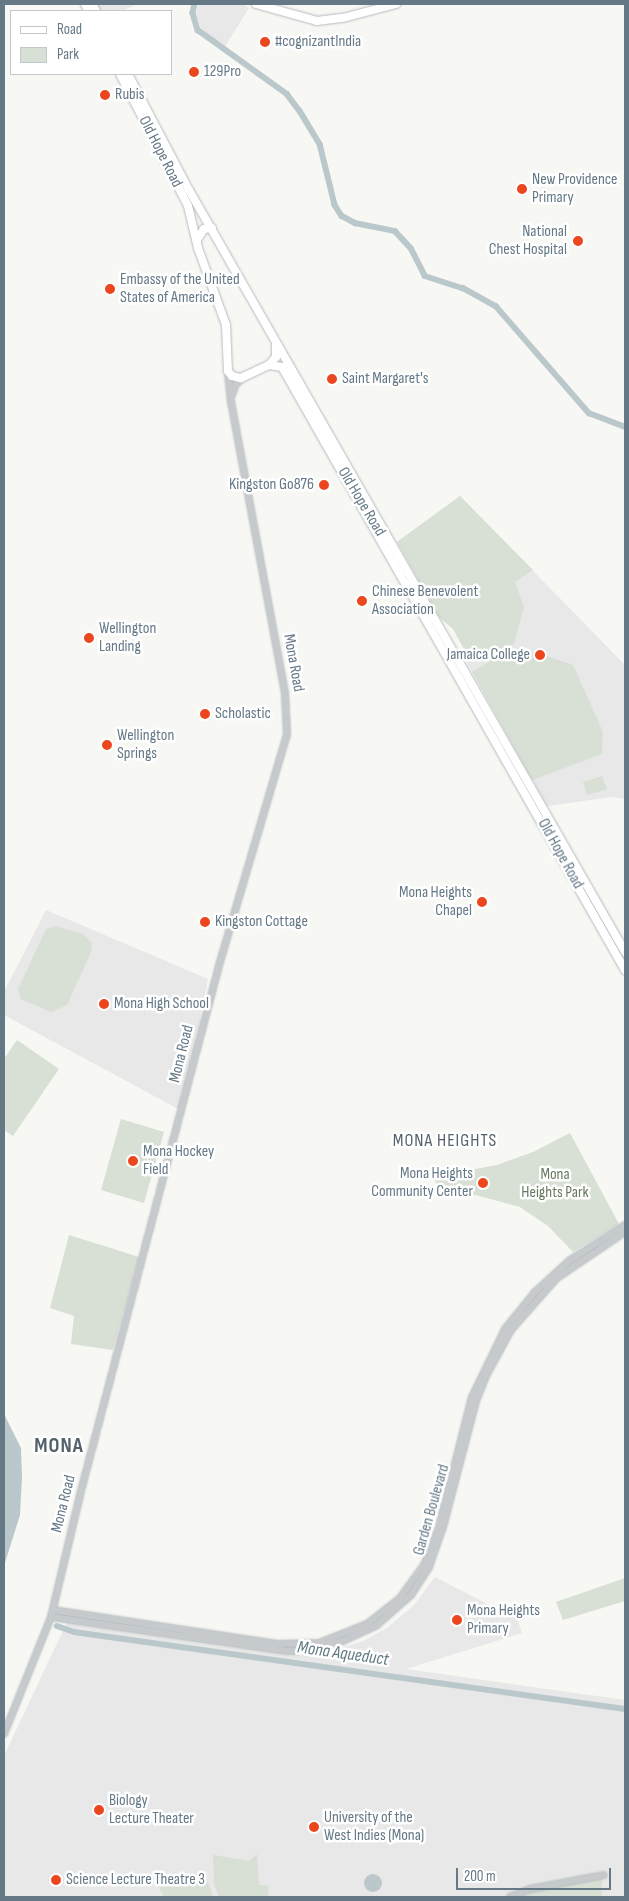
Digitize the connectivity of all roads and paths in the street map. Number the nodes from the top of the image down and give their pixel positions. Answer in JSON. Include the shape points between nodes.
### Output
{"nodes":[{"id":1,"x":256,"y":4,"type":"edge"},
{"id":2,"x":396,"y":4,"type":"edge"},
{"id":3,"x":121,"y":75,"type":"edge"},
{"id":4,"x":129,"y":75,"type":"edge"},
{"id":5,"x":212,"y":228,"type":"junction"},
{"id":6,"x":197,"y":240,"type":"junction"},
{"id":7,"x":273,"y":337,"type":"junction"},
{"id":8,"x":269,"y":365,"type":"junction"},
{"id":9,"x":228,"y":371,"type":"junction"},
{"id":10,"x":245,"y":376,"type":"junction"},
{"id":11,"x":231,"y":402,"type":"junction"},
{"id":12,"x":624,"y":948,"type":"edge"},
{"id":13,"x":615,"y":951,"type":"junction"},
{"id":14,"x":625,"y":970,"type":"edge"},
{"id":15,"x":625,"y":1225,"type":"edge"},
{"id":16,"x":625,"y":1232,"type":"edge"},
{"id":17,"x":53,"y":1610,"type":"junction"},
{"id":18,"x":51,"y":1617,"type":"junction"},
{"id":19,"x":4,"y":1734,"type":"edge"},
{"id":20,"x":604,"y":1875,"type":"dead end"},
{"id":21,"x":510,"y":1897,"type":"edge"}],
"edges":[{"from":1,"to":2,"type":"main road","via":[[317,21]]},
{"from":3,"to":6,"type":"main road","name":"Old Hope Road","via":[[188,206]]},
{"from":4,"to":5,"type":"main road","name":"Old Hope Road"},
{"from":5,"to":6,"type":"main road","via":[[204,229]]},
{"from":5,"to":7,"type":"main road","name":"Old Hope Road"},
{"from":6,"to":9,"type":"main road","name":"Old Hope Road","via":[[226,325]]},
{"from":7,"to":8,"type":"main road","via":[[276,357]]},
{"from":7,"to":12,"type":"main road","name":"Old Hope Road"},
{"from":8,"to":10,"type":"main road"},
{"from":8,"to":13,"type":"main road","name":"Old Hope Road","via":[[282,367]]},
{"from":9,"to":10,"type":"main road","via":[[232,376]]},
{"from":9,"to":11,"type":"street","name":"Mona Road"},
{"from":10,"to":11,"type":"street","via":[[236,384]]},
{"from":11,"to":17,"type":"street","name":"Mona Road","via":[[285,693],[287,734],[220,962],[81,1490]]},
{"from":12,"to":13,"type":"street"},
{"from":13,"to":14,"type":"main road","name":"Old Hope Road"},
{"from":15,"to":17,"type":"street","name":"Garden Boulevard","via":[[570,1260],[535,1292],[505,1329],[472,1397],[438,1530],[424,1565],[400,1598],[368,1624],[319,1643],[277,1644]]},
{"from":16,"to":18,"type":"street","name":"Garden Boulevard","via":[[557,1278],[511,1330],[476,1401],[443,1527],[429,1567],[411,1595],[377,1625],[344,1641],[311,1650],[286,1650]]},
{"from":17,"to":18,"type":"street","name":"Mona Road"},
{"from":18,"to":19,"type":"street","name":"Mona Road"},
{"from":20,"to":21,"type":"street","via":[[530,1889]]}]}
